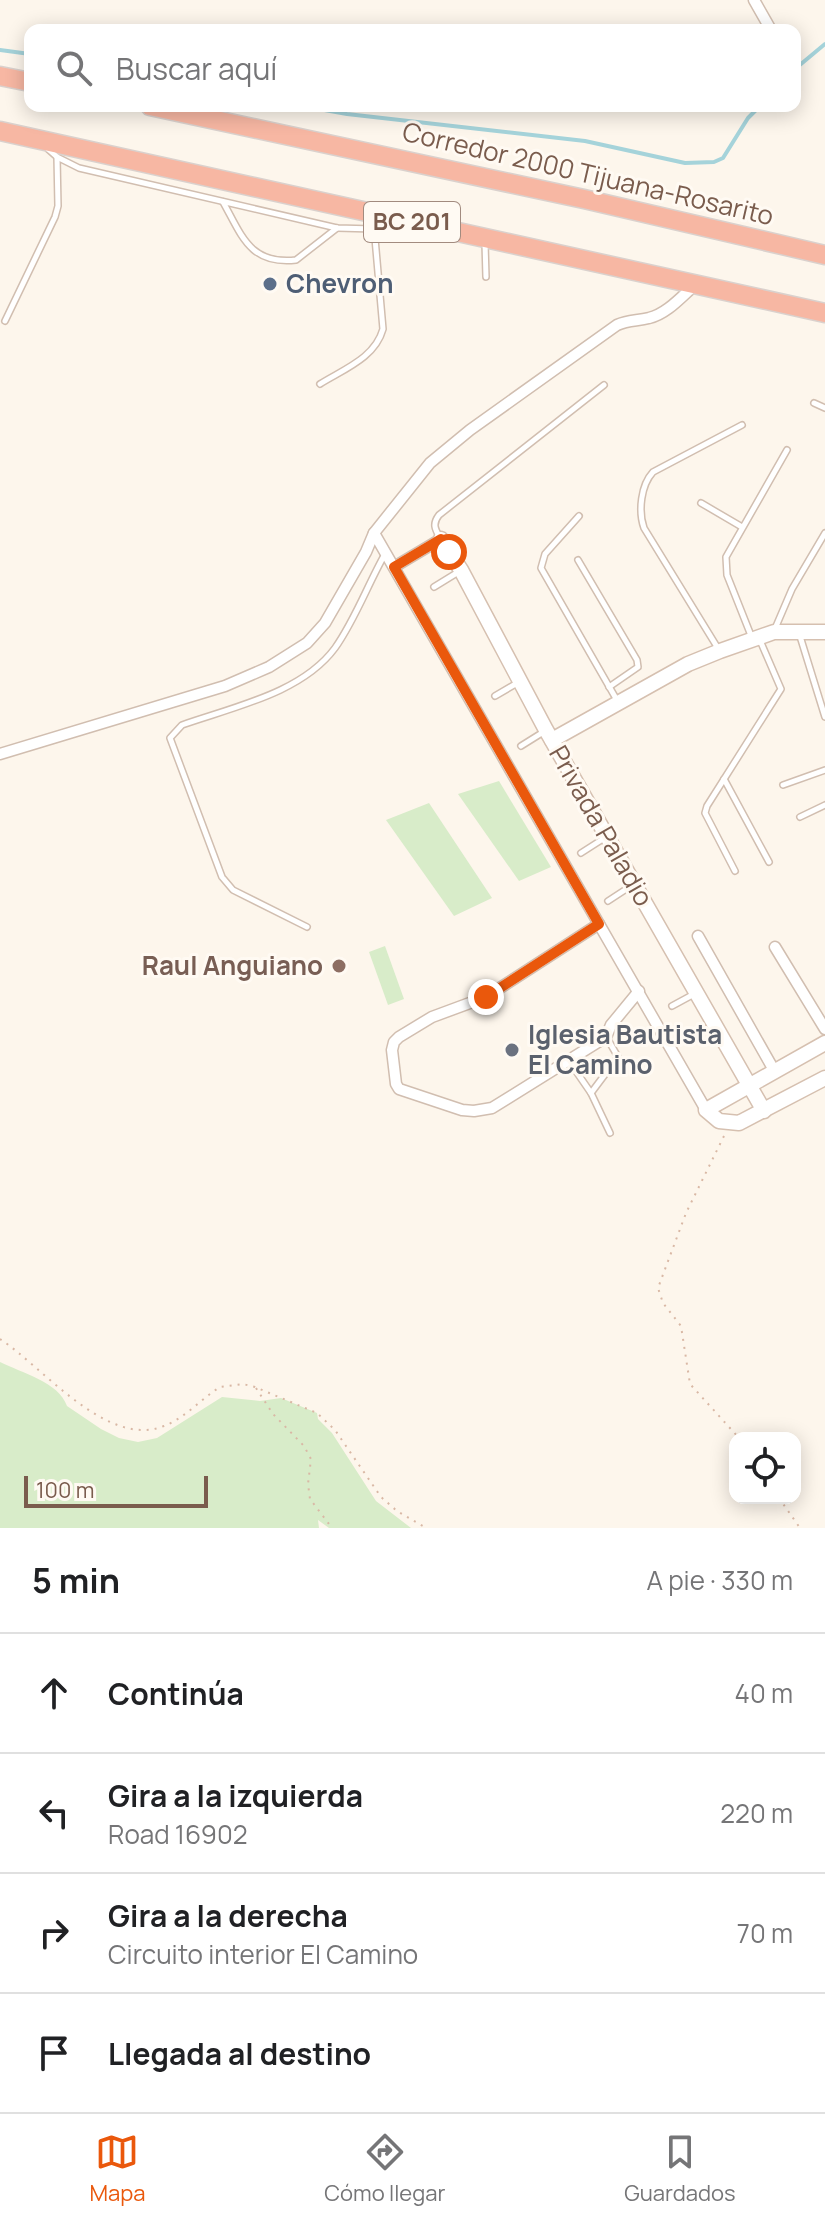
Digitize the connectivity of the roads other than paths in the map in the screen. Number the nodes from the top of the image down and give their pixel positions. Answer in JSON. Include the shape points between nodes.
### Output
{"nodes":[{"id":1,"x":754,"y":0,"type":"edge"},
{"id":2,"x":768,"y":24,"type":"edge"},
{"id":3,"x":0,"y":76,"type":"edge"},
{"id":4,"x":24,"y":81,"type":"edge"},
{"id":5,"x":178,"y":112,"type":"edge"},
{"id":6,"x":0,"y":131,"type":"edge"},
{"id":7,"x":51,"y":147,"type":"junction"},
{"id":8,"x":223,"y":201,"type":"junction"},
{"id":9,"x":373,"y":222,"type":"junction"},
{"id":10,"x":337,"y":228,"type":"junction"},
{"id":11,"x":485,"y":238,"type":"junction"},
{"id":12,"x":825,"y":252,"type":"edge"},
{"id":13,"x":486,"y":277,"type":"dead end"},
{"id":14,"x":696,"y":284,"type":"junction"},
{"id":15,"x":825,"y":313,"type":"edge"},
{"id":16,"x":5,"y":321,"type":"dead end"},
{"id":17,"x":320,"y":384,"type":"dead end"},
{"id":18,"x":604,"y":385,"type":"dead end"},
{"id":19,"x":814,"y":403,"type":"dead end"},
{"id":20,"x":825,"y":408,"type":"edge"},
{"id":21,"x":742,"y":425,"type":"dead end"},
{"id":22,"x":787,"y":450,"type":"dead end"},
{"id":23,"x":701,"y":503,"type":"dead end"},
{"id":24,"x":579,"y":516,"type":"dead end"},
{"id":25,"x":742,"y":527,"type":"junction"},
{"id":26,"x":374,"y":533,"type":"junction"},
{"id":27,"x":825,"y":533,"type":"edge"},
{"id":28,"x":441,"y":539,"type":"junction"},
{"id":29,"x":385,"y":553,"type":"junction"},
{"id":30,"x":578,"y":560,"type":"dead end"},
{"id":31,"x":394,"y":567,"type":"junction"},
{"id":32,"x":461,"y":570,"type":"junction"},
{"id":33,"x":434,"y":587,"type":"dead end"},
{"id":34,"x":774,"y":632,"type":"junction"},
{"id":35,"x":799,"y":632,"type":"junction"},
{"id":36,"x":825,"y":632,"type":"edge"},
{"id":37,"x":755,"y":638,"type":"junction"},
{"id":38,"x":720,"y":651,"type":"junction"},
{"id":39,"x":520,"y":681,"type":"junction"},
{"id":40,"x":609,"y":687,"type":"junction"},
{"id":41,"x":495,"y":696,"type":"dead end"},
{"id":42,"x":618,"y":703,"type":"junction"},
{"id":43,"x":825,"y":717,"type":"edge"},
{"id":44,"x":549,"y":735,"type":"junction"},
{"id":45,"x":521,"y":746,"type":"dead end"},
{"id":46,"x":0,"y":754,"type":"edge"},
{"id":47,"x":825,"y":770,"type":"edge"},
{"id":48,"x":724,"y":779,"type":"junction"},
{"id":49,"x":783,"y":785,"type":"dead end"},
{"id":50,"x":825,"y":805,"type":"edge"},
{"id":51,"x":800,"y":817,"type":"dead end"},
{"id":52,"x":607,"y":836,"type":"junction"},
{"id":53,"x":581,"y":853,"type":"dead end"},
{"id":54,"x":769,"y":862,"type":"dead end"},
{"id":55,"x":735,"y":871,"type":"dead end"},
{"id":56,"x":635,"y":884,"type":"junction"},
{"id":57,"x":608,"y":901,"type":"dead end"},
{"id":58,"x":599,"y":924,"type":"junction"},
{"id":59,"x":307,"y":927,"type":"dead end"},
{"id":60,"x":698,"y":936,"type":"dead end"},
{"id":61,"x":775,"y":947,"type":"dead end"},
{"id":62,"x":639,"y":991,"type":"junction"},
{"id":63,"x":697,"y":992,"type":"junction"},
{"id":64,"x":672,"y":1006,"type":"dead end"},
{"id":65,"x":825,"y":1029,"type":"edge"},
{"id":66,"x":606,"y":1037,"type":"junction"},
{"id":67,"x":825,"y":1043,"type":"edge"},
{"id":68,"x":568,"y":1060,"type":"junction"},
{"id":69,"x":775,"y":1072,"type":"junction"},
{"id":70,"x":825,"y":1078,"type":"edge"},
{"id":71,"x":750,"y":1085,"type":"junction"},
{"id":72,"x":591,"y":1093,"type":"junction"},
{"id":73,"x":706,"y":1110,"type":"junction"},
{"id":74,"x":764,"y":1111,"type":"junction"},
{"id":75,"x":610,"y":1133,"type":"dead end"}],
"edges":[{"from":1,"to":2,"type":"street"},
{"from":3,"to":4,"type":"highway"},
{"from":5,"to":12,"type":"highway","name":"Corredor 2000 Tijuana-Rosarito","number":"BC 201"},
{"from":6,"to":7,"type":"highway","number":"BC 201"},
{"from":7,"to":8,"type":"lane","via":[[79,168]]},
{"from":7,"to":9,"type":"highway","number":"BC 201"},
{"from":7,"to":16,"type":"lane","via":[[58,206]]},
{"from":8,"to":10,"type":"lane"},
{"from":8,"to":10,"type":"lane","via":[[248,246],[261,255],[296,260]]},
{"from":9,"to":10,"type":"lane"},
{"from":9,"to":11,"type":"highway","number":"BC 201","via":[[402,220]]},
{"from":9,"to":17,"type":"lane","via":[[383,329],[379,344]]},
{"from":11,"to":13,"type":"lane"},
{"from":11,"to":14,"type":"highway","number":"BC 201"},
{"from":14,"to":15,"type":"highway","number":"BC 201"},
{"from":14,"to":26,"type":"street","via":[[662,313],[617,325],[470,430],[430,463]]},
{"from":18,"to":28,"type":"lane","via":[[439,515],[434,528]]},
{"from":19,"to":20,"type":"lane"},
{"from":21,"to":38,"type":"lane","via":[[653,472],[646,479],[641,511],[644,528]]},
{"from":22,"to":25,"type":"lane"},
{"from":23,"to":25,"type":"lane"},
{"from":24,"to":40,"type":"lane","via":[[545,554],[541,568]]},
{"from":25,"to":37,"type":"lane","via":[[725,566]]},
{"from":26,"to":29,"type":"street"},
{"from":26,"to":46,"type":"street","via":[[325,623],[307,643],[269,667],[200,694]]},
{"from":27,"to":34,"type":"lane"},
{"from":28,"to":31,"type":"street"},
{"from":28,"to":32,"type":"street","name":"Privada Paladio"},
{"from":29,"to":31,"type":"street"},
{"from":29,"to":59,"type":"lane","via":[[338,645],[312,673],[182,725],[170,738],[222,877],[233,890]]},
{"from":30,"to":40,"type":"lane","via":[[637,660],[633,672]]},
{"from":31,"to":58,"type":"street"},
{"from":32,"to":33,"type":"lane"},
{"from":32,"to":39,"type":"street","name":"Privada Paladio"},
{"from":34,"to":35,"type":"street"},
{"from":34,"to":37,"type":"street"},
{"from":35,"to":36,"type":"street"},
{"from":35,"to":43,"type":"lane"},
{"from":37,"to":38,"type":"street"},
{"from":37,"to":48,"type":"lane","via":[[781,689]]},
{"from":38,"to":42,"type":"street"},
{"from":39,"to":41,"type":"lane"},
{"from":39,"to":44,"type":"street","name":"Privada Paladio"},
{"from":40,"to":42,"type":"lane"},
{"from":42,"to":44,"type":"street"},
{"from":44,"to":45,"type":"lane"},
{"from":44,"to":52,"type":"street","name":"Privada Paladio"},
{"from":47,"to":49,"type":"lane"},
{"from":48,"to":54,"type":"lane"},
{"from":48,"to":55,"type":"lane","via":[[705,813]]},
{"from":50,"to":51,"type":"lane"},
{"from":52,"to":53,"type":"lane"},
{"from":52,"to":56,"type":"street","name":"Privada Paladio"},
{"from":56,"to":57,"type":"lane"},
{"from":56,"to":63,"type":"street","name":"Privada Paladio"},
{"from":58,"to":62,"type":"street"},
{"from":58,"to":68,"type":"street","via":[[486,997],[432,1017],[399,1037],[392,1050],[399,1089],[474,1111],[492,1108]]},
{"from":60,"to":69,"type":"street"},
{"from":61,"to":65,"type":"street"},
{"from":62,"to":66,"type":"street"},
{"from":62,"to":73,"type":"street"},
{"from":63,"to":64,"type":"lane"},
{"from":63,"to":71,"type":"street","name":"Privada Paladio"},
{"from":66,"to":68,"type":"street"},
{"from":66,"to":72,"type":"lane","via":[[618,1057]]},
{"from":67,"to":69,"type":"street"},
{"from":68,"to":72,"type":"lane"},
{"from":69,"to":71,"type":"street"},
{"from":70,"to":74,"type":"street"},
{"from":71,"to":73,"type":"street"},
{"from":71,"to":74,"type":"street","name":"Privada Paladio"},
{"from":72,"to":75,"type":"lane"},
{"from":73,"to":74,"type":"street","via":[[730,1124]]}]}
